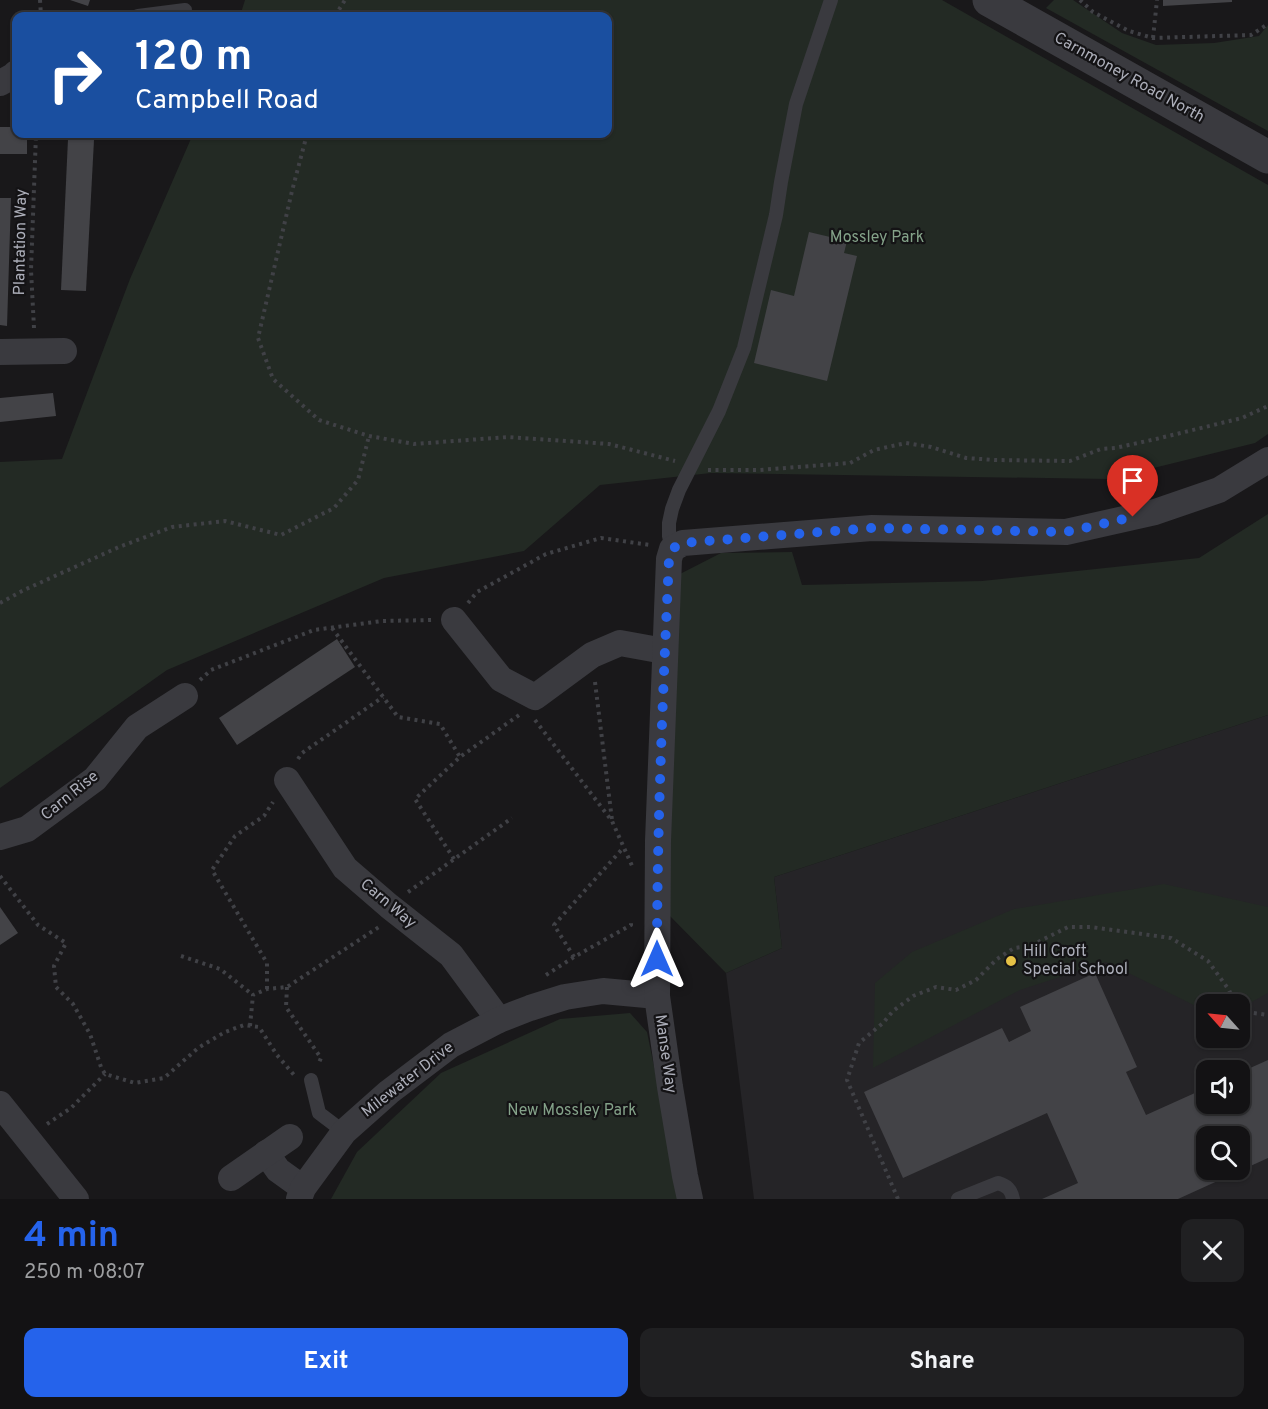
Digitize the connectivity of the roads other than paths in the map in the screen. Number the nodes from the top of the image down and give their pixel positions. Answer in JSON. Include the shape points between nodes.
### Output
{"nodes":[{"id":1,"x":831,"y":0,"type":"edge"},
{"id":2,"x":989,"y":0,"type":"edge"},
{"id":3,"x":185,"y":9,"type":"dead end"},
{"id":4,"x":165,"y":12,"type":"edge"},
{"id":5,"x":1268,"y":157,"type":"edge"},
{"id":6,"x":64,"y":351,"type":"dead end"},
{"id":7,"x":0,"y":352,"type":"edge"},
{"id":8,"x":1268,"y":460,"type":"edge"},
{"id":9,"x":672,"y":549,"type":"junction"},
{"id":10,"x":454,"y":620,"type":"road end"},
{"id":11,"x":664,"y":651,"type":"junction"},
{"id":12,"x":185,"y":696,"type":"road end"},
{"id":13,"x":287,"y":780,"type":"road end"},
{"id":14,"x":0,"y":837,"type":"edge"},
{"id":15,"x":657,"y":996,"type":"junction"},
{"id":16,"x":499,"y":1020,"type":"junction"},
{"id":17,"x":311,"y":1080,"type":"road end"},
{"id":18,"x":0,"y":1104,"type":"edge"},
{"id":19,"x":344,"y":1132,"type":"junction"},
{"id":20,"x":290,"y":1137,"type":"dead end"},
{"id":21,"x":266,"y":1154,"type":"junction"},
{"id":22,"x":231,"y":1178,"type":"dead end"},
{"id":23,"x":301,"y":1194,"type":"edge"},
{"id":24,"x":67,"y":1196,"type":"edge"},
{"id":25,"x":690,"y":1199,"type":"edge"},
{"id":26,"x":958,"y":1199,"type":"edge"},
{"id":27,"x":1013,"y":1199,"type":"edge"}],
"edges":[{"from":1,"to":9,"type":"lane","via":[[796,104],[776,214],[744,348],[672,509]]},
{"from":2,"to":5,"type":"street","name":"Carnmoney Road North"},
{"from":3,"to":4,"type":"lane"},
{"from":6,"to":7,"type":"street"},
{"from":8,"to":9,"type":"street","via":[[1219,490],[1155,512],[1066,532],[872,528],[682,543]]},
{"from":9,"to":11,"type":"street","name":"Manse Way"},
{"from":10,"to":11,"type":"street","via":[[501,679],[531,703],[592,655],[620,643]]},
{"from":11,"to":15,"type":"street","name":"Manse Way"},
{"from":12,"to":14,"type":"street","name":"Carn Rise","via":[[137,727],[95,779],[27,829]]},
{"from":13,"to":16,"type":"street","name":"Carn Way","via":[[345,868],[451,955]]},
{"from":15,"to":16,"type":"street","name":"Milewater Drive","via":[[603,991],[565,997]]},
{"from":15,"to":25,"type":"street","name":"Manse Way"},
{"from":16,"to":19,"type":"street","name":"Milewater Drive","via":[[451,1045]]},
{"from":17,"to":19,"type":"lane","via":[[319,1113]]},
{"from":18,"to":24,"type":"street"},
{"from":19,"to":23,"type":"street","name":"Milewater Drive"},
{"from":20,"to":21,"type":"street"},
{"from":21,"to":22,"type":"street"},
{"from":21,"to":23,"type":"street"},
{"from":26,"to":27,"type":"lane","via":[[998,1183],[1012,1192]]}]}
